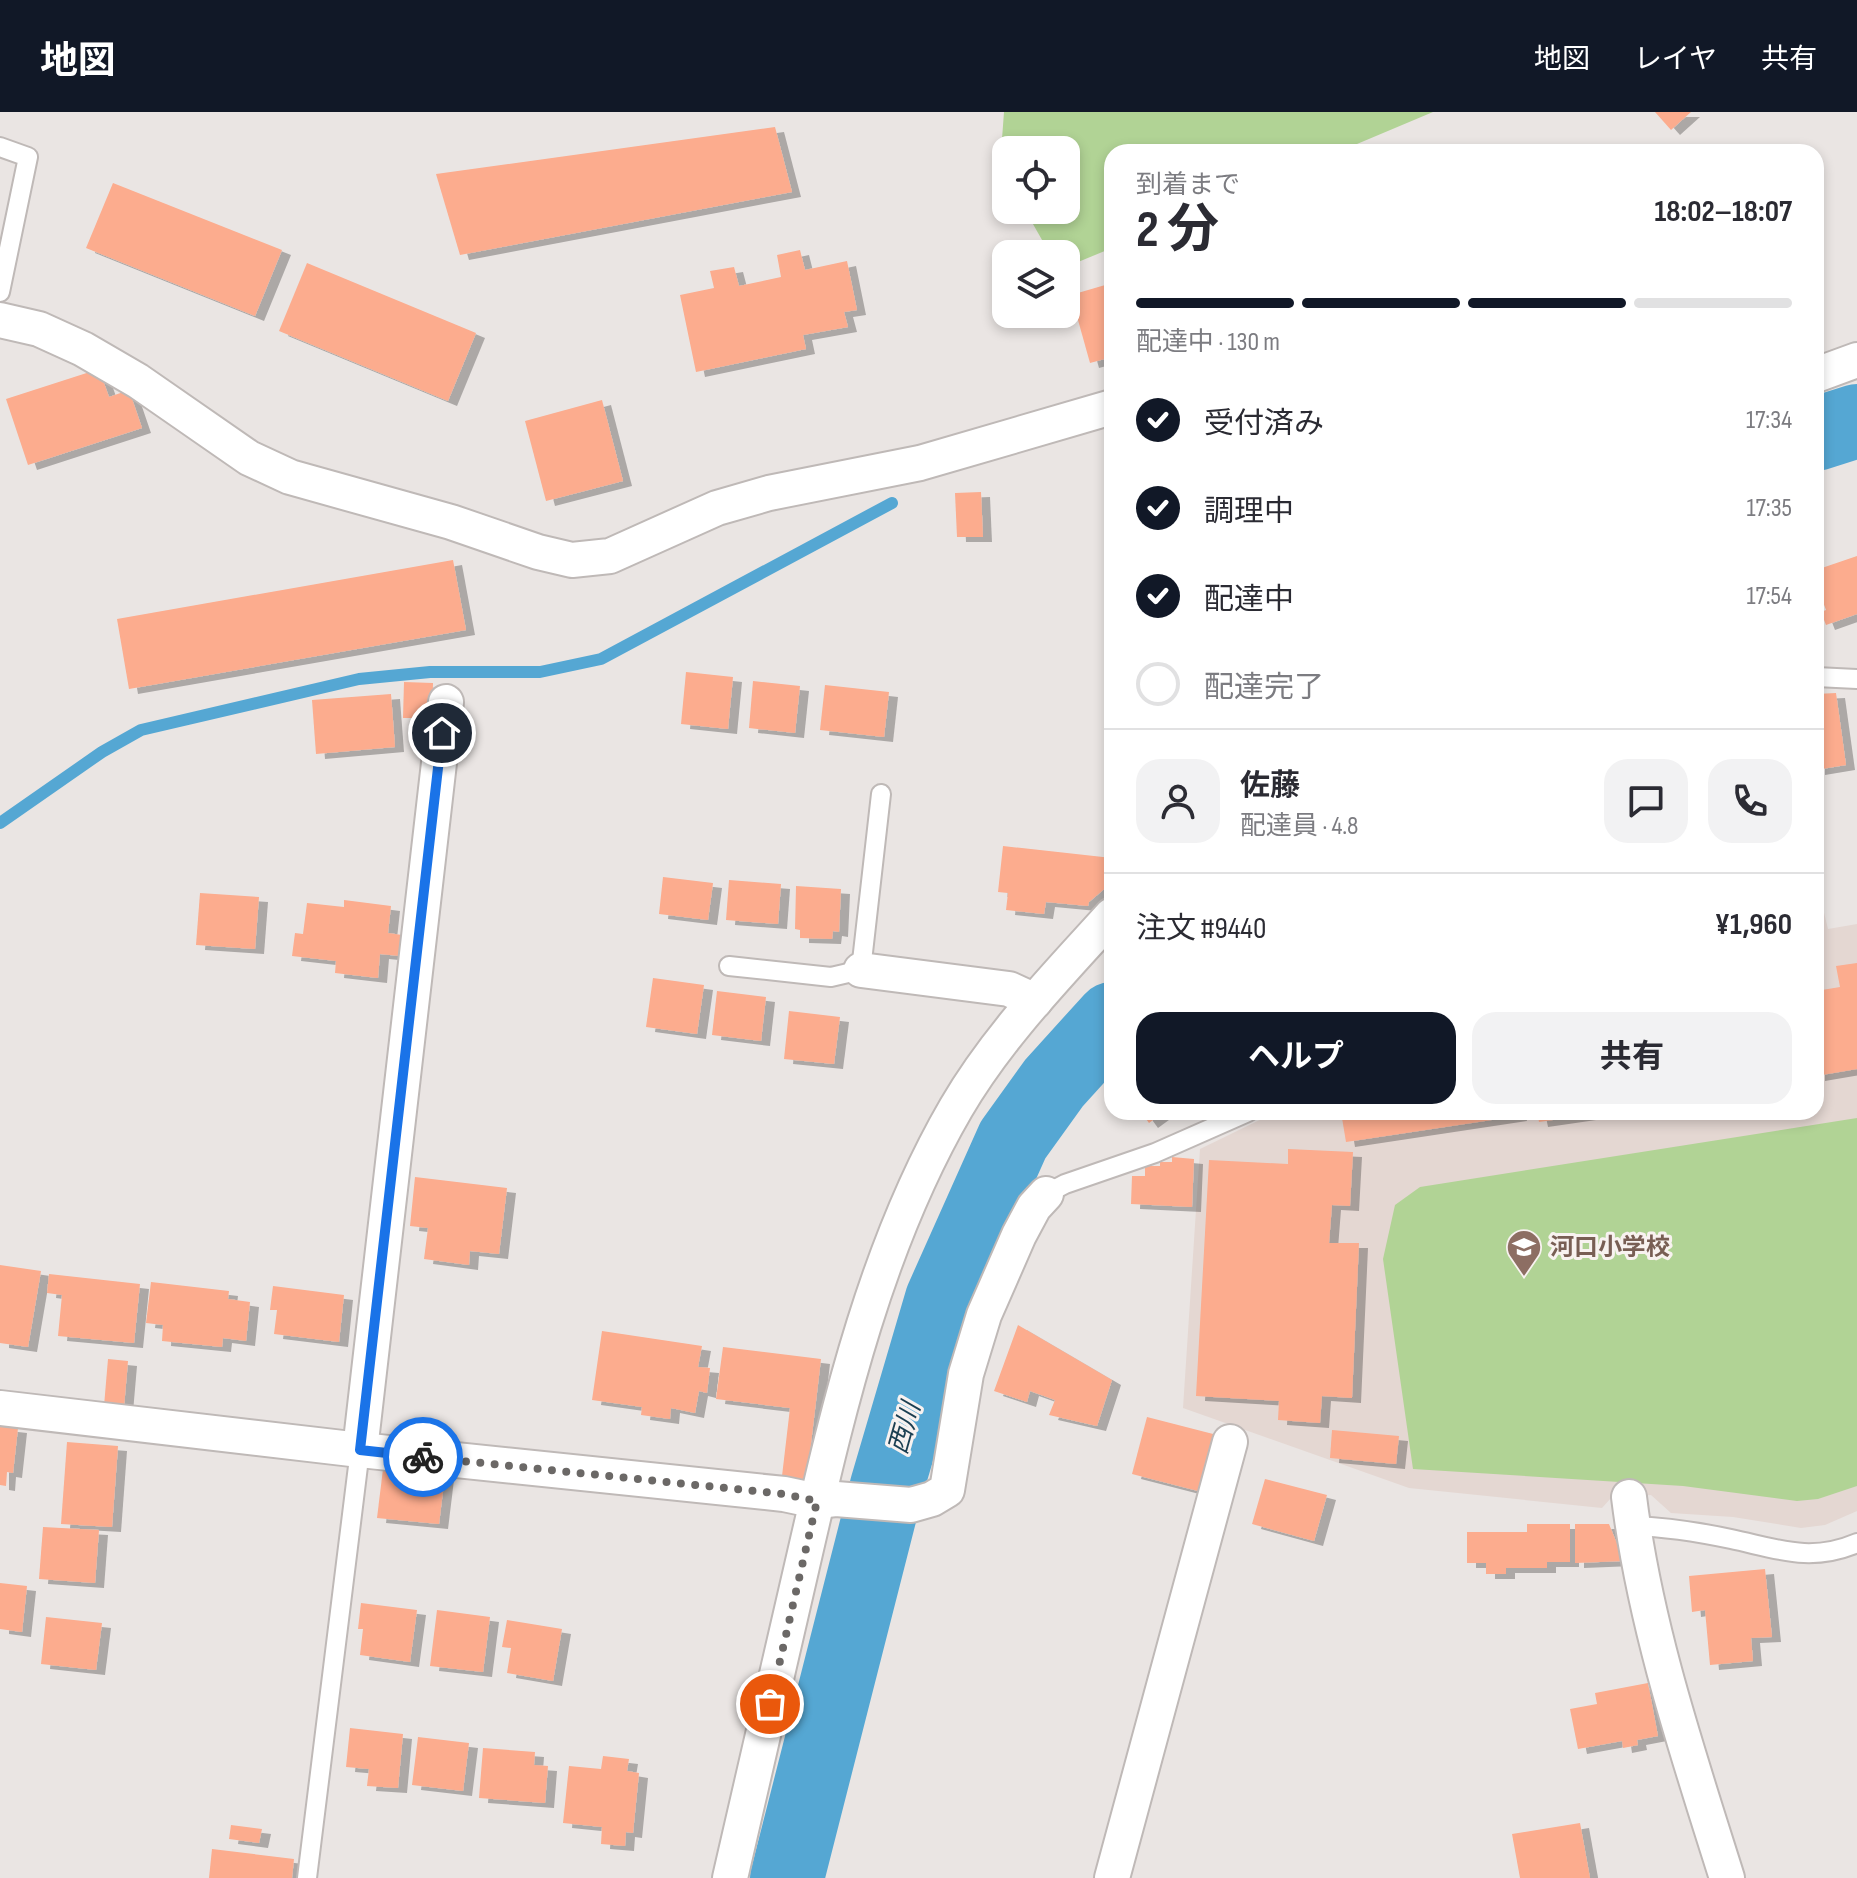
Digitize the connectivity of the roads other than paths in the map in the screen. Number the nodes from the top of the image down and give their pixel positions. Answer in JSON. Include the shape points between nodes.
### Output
{"nodes":[{"id":1,"x":0,"y":147,"type":"edge"},
{"id":2,"x":0,"y":292,"type":"edge"},
{"id":3,"x":0,"y":320,"type":"edge"},
{"id":4,"x":1857,"y":360,"type":"edge"},
{"id":5,"x":1824,"y":372,"type":"edge"},
{"id":6,"x":1104,"y":409,"type":"edge"},
{"id":7,"x":1824,"y":677,"type":"edge"},
{"id":8,"x":1857,"y":679,"type":"edge"},
{"id":9,"x":446,"y":702,"type":"dead end"},
{"id":10,"x":881,"y":794,"type":"dead end"},
{"id":11,"x":1104,"y":924,"type":"edge"},
{"id":12,"x":729,"y":966,"type":"dead end"},
{"id":13,"x":861,"y":970,"type":"junction"},
{"id":14,"x":1035,"y":1001,"type":"junction"},
{"id":15,"x":1230,"y":1120,"type":"edge"},
{"id":16,"x":1046,"y":1194,"type":"joint"},
{"id":17,"x":0,"y":1408,"type":"edge"},
{"id":18,"x":1230,"y":1442,"type":"dead end"},
{"id":19,"x":360,"y":1450,"type":"junction"},
{"id":20,"x":826,"y":1500,"type":"junction"},
{"id":21,"x":1630,"y":1502,"type":"joint"},
{"id":22,"x":1857,"y":1543,"type":"edge"},
{"id":23,"x":307,"y":1878,"type":"edge"},
{"id":24,"x":730,"y":1878,"type":"edge"},
{"id":25,"x":1112,"y":1878,"type":"edge"},
{"id":26,"x":1727,"y":1878,"type":"edge"}],
"edges":[{"from":1,"to":2,"type":"lane","via":[[28,157]]},
{"from":3,"to":6,"type":"street","via":[[39,329],[83,349],[249,458],[290,477],[572,560],[610,556],[717,508],[769,493],[920,463]]},
{"from":4,"to":5,"type":"street"},
{"from":7,"to":8,"type":"lane"},
{"from":9,"to":19,"type":"street"},
{"from":10,"to":13,"type":"lane"},
{"from":11,"to":14,"type":"street"},
{"from":12,"to":13,"type":"lane","via":[[831,977]]},
{"from":13,"to":14,"type":"street","via":[[1009,989]]},
{"from":14,"to":20,"type":"street","via":[[989,1056],[956,1108],[886,1259],[858,1340]]},
{"from":15,"to":16,"type":"lane"},
{"from":16,"to":20,"type":"street","via":[[1019,1235],[984,1315],[966,1374],[947,1490],[911,1505]]},
{"from":17,"to":19,"type":"street"},
{"from":18,"to":25,"type":"street"},
{"from":19,"to":20,"type":"street"},
{"from":19,"to":23,"type":"lane"},
{"from":20,"to":24,"type":"street"},
{"from":21,"to":22,"type":"lane","via":[[1671,1527],[1787,1553],[1812,1555]]},
{"from":21,"to":26,"type":"street","via":[[1651,1615]]}]}
